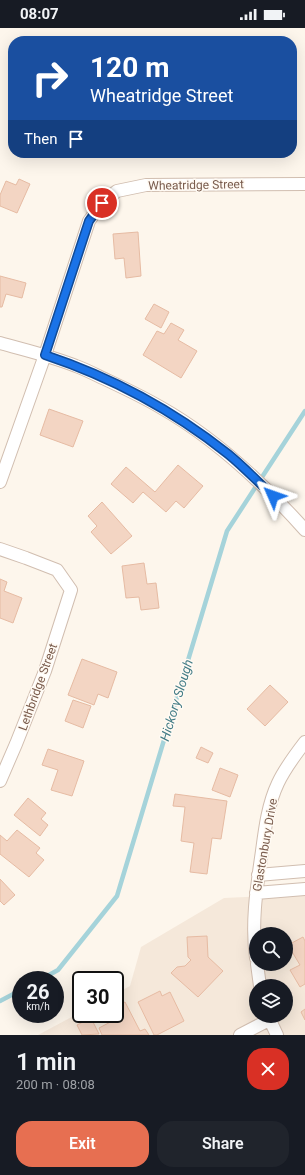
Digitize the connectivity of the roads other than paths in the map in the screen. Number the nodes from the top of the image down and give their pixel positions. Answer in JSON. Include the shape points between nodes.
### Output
{"nodes":[{"id":1,"x":305,"y":184,"type":"edge"},
{"id":2,"x":0,"y":343,"type":"edge"},
{"id":3,"x":45,"y":355,"type":"junction"},
{"id":4,"x":0,"y":482,"type":"edge"},
{"id":5,"x":305,"y":530,"type":"edge"},
{"id":6,"x":0,"y":549,"type":"edge"},
{"id":7,"x":305,"y":742,"type":"edge"},
{"id":8,"x":0,"y":781,"type":"edge"},
{"id":9,"x":305,"y":871,"type":"edge"},
{"id":10,"x":258,"y":875,"type":"junction"},
{"id":11,"x":305,"y":888,"type":"edge"},
{"id":12,"x":256,"y":893,"type":"junction"},
{"id":13,"x":255,"y":927,"type":"edge"},
{"id":14,"x":260,"y":1023,"type":"edge"},
{"id":15,"x":270,"y":1023,"type":"edge"},
{"id":16,"x":240,"y":1035,"type":"edge"},
{"id":17,"x":276,"y":1035,"type":"edge"}],
"edges":[{"from":1,"to":3,"type":"street","name":"Wheatridge Street","via":[[146,185],[117,191],[102,203],[89,221]]},
{"from":2,"to":3,"type":"street"},
{"from":3,"to":4,"type":"street","name":"Wheatridge Street"},
{"from":3,"to":5,"type":"street","via":[[76,366],[148,400],[190,427],[229,455],[284,506]]},
{"from":6,"to":8,"type":"street","name":"Lethbridge Street","via":[[57,570],[72,590],[44,671]]},
{"from":7,"to":10,"type":"street","name":"Glastonbury Drive","via":[[278,783],[270,804]]},
{"from":9,"to":10,"type":"street"},
{"from":10,"to":12,"type":"street","name":"Glastonbury Drive"},
{"from":11,"to":12,"type":"street"},
{"from":12,"to":13,"type":"street","name":"Glastonbury Drive"},
{"from":14,"to":16,"type":"street"},
{"from":15,"to":17,"type":"street"}]}
